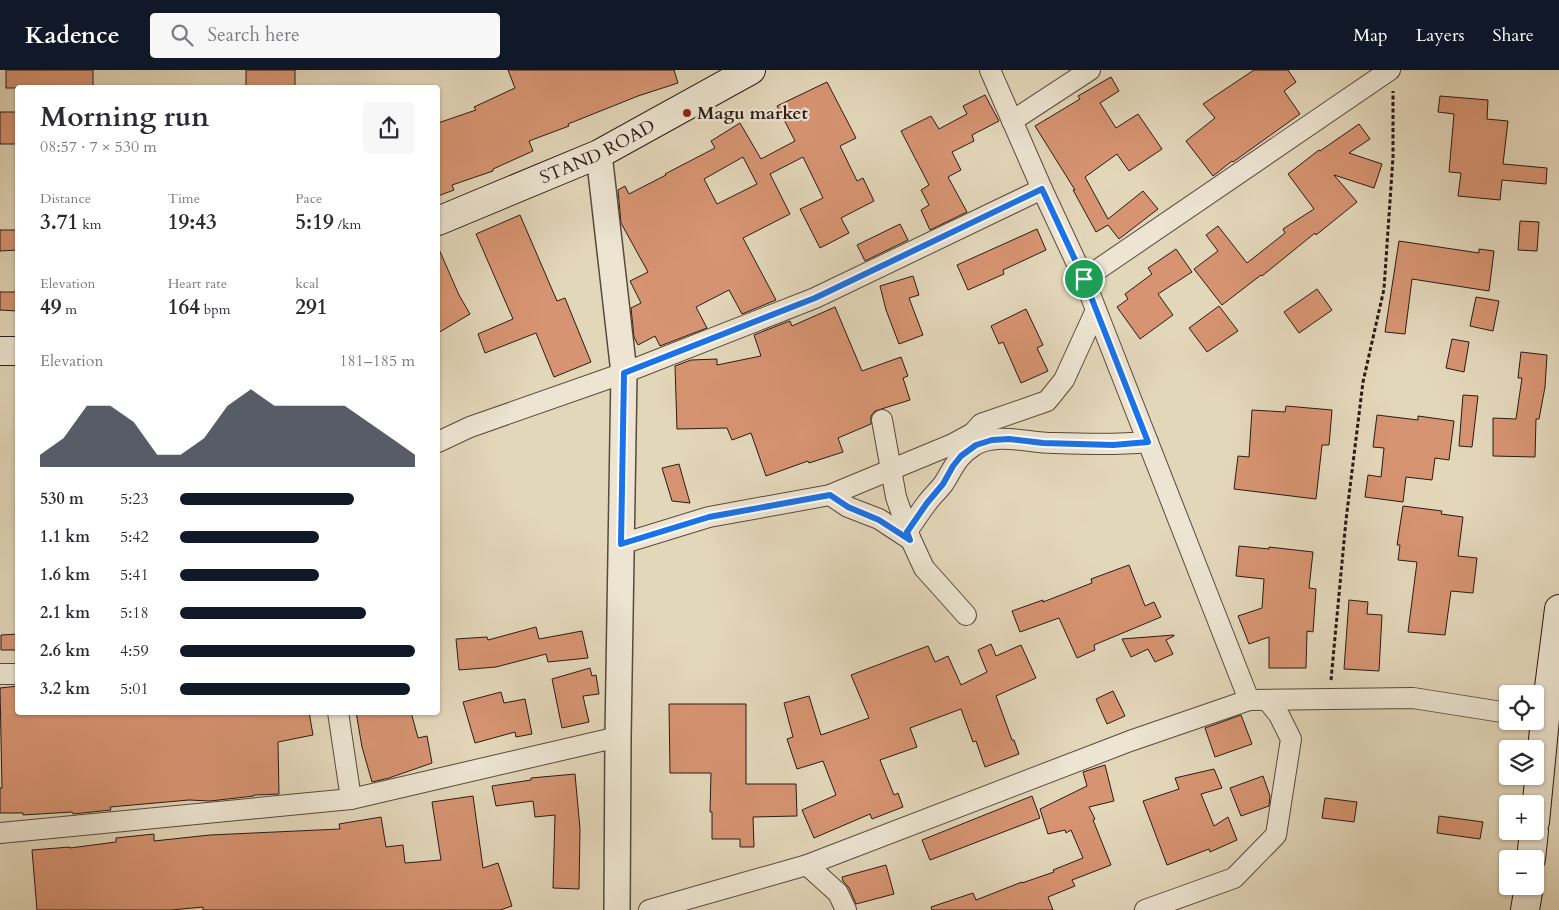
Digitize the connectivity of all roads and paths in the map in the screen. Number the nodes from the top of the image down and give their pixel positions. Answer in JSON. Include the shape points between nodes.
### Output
{"nodes":[{"id":1,"x":751,"y":70,"type":"edge"},
{"id":2,"x":990,"y":70,"type":"edge"},
{"id":3,"x":1090,"y":70,"type":"edge"},
{"id":4,"x":1392,"y":80,"type":"edge"},
{"id":5,"x":1012,"y":121,"type":"junction"},
{"id":6,"x":599,"y":154,"type":"junction"},
{"id":7,"x":1042,"y":189,"type":"junction"},
{"id":8,"x":440,"y":220,"type":"edge"},
{"id":9,"x":1084,"y":279,"type":"junction"},
{"id":10,"x":1096,"y":310,"type":"junction"},
{"id":11,"x":0,"y":351,"type":"edge"},
{"id":12,"x":15,"y":351,"type":"edge"},
{"id":13,"x":624,"y":373,"type":"junction"},
{"id":14,"x":882,"y":420,"type":"dead end"},
{"id":15,"x":440,"y":441,"type":"edge"},
{"id":16,"x":1148,"y":442,"type":"junction"},
{"id":17,"x":890,"y":470,"type":"junction"},
{"id":18,"x":830,"y":495,"type":"junction"},
{"id":19,"x":909,"y":536,"type":"junction"},
{"id":20,"x":621,"y":544,"type":"junction"},
{"id":21,"x":1559,"y":610,"type":"edge"},
{"id":22,"x":966,"y":615,"type":"dead end"},
{"id":23,"x":0,"y":674,"type":"edge"},
{"id":24,"x":15,"y":674,"type":"edge"},
{"id":25,"x":1544,"y":695,"type":"edge"},
{"id":26,"x":1329,"y":699,"type":"junction"},
{"id":27,"x":1258,"y":700,"type":"junction"},
{"id":28,"x":1499,"y":712,"type":"edge"},
{"id":29,"x":338,"y":715,"type":"edge"},
{"id":30,"x":1539,"y":730,"type":"edge"},
{"id":31,"x":618,"y":737,"type":"junction"},
{"id":32,"x":1536,"y":795,"type":"edge"},
{"id":33,"x":351,"y":799,"type":"junction"},
{"id":34,"x":0,"y":833,"type":"edge"},
{"id":35,"x":807,"y":866,"type":"junction"},
{"id":36,"x":1528,"y":895,"type":"edge"},
{"id":37,"x":1156,"y":908,"type":"edge"},
{"id":38,"x":617,"y":910,"type":"edge"},
{"id":39,"x":649,"y":910,"type":"edge"},
{"id":40,"x":846,"y":910,"type":"edge"},
{"id":41,"x":1526,"y":910,"type":"edge"}],
"edges":[{"from":1,"to":6,"type":"main road","name":"STAND ROAD"},
{"from":2,"to":5,"type":"street"},
{"from":3,"to":5,"type":"street"},
{"from":4,"to":9,"type":"street"},
{"from":4,"to":26,"type":"path","via":[[1393,157],[1384,289],[1363,382]]},
{"from":5,"to":7,"type":"street"},
{"from":6,"to":8,"type":"main road","name":"STAND ROAD"},
{"from":6,"to":13,"type":"street"},
{"from":7,"to":9,"type":"street"},
{"from":7,"to":13,"type":"street","via":[[815,298]]},
{"from":9,"to":10,"type":"street"},
{"from":10,"to":16,"type":"street"},
{"from":10,"to":17,"type":"street","via":[[1064,380],[1047,401],[981,424],[960,440]]},
{"from":11,"to":12,"type":"main road"},
{"from":13,"to":15,"type":"street","via":[[470,427]]},
{"from":13,"to":20,"type":"street"},
{"from":14,"to":17,"type":"street"},
{"from":16,"to":19,"type":"street","via":[[1113,445],[1009,439],[976,445],[953,466]]},
{"from":16,"to":27,"type":"street"},
{"from":17,"to":18,"type":"street"},
{"from":17,"to":19,"type":"street"},
{"from":18,"to":19,"type":"street"},
{"from":18,"to":20,"type":"street","via":[[709,517]]},
{"from":19,"to":22,"type":"street","via":[[924,568]]},
{"from":20,"to":31,"type":"street"},
{"from":21,"to":25,"type":"main road"},
{"from":23,"to":24,"type":"street"},
{"from":26,"to":27,"type":"street"},
{"from":26,"to":28,"type":"street","via":[[1413,698]]},
{"from":27,"to":35,"type":"street","via":[[1130,741]]},
{"from":27,"to":37,"type":"street","via":[[1280,715],[1291,739],[1276,834],[1234,878]]},
{"from":29,"to":33,"type":"street"},
{"from":30,"to":32,"type":"main road"},
{"from":31,"to":33,"type":"street"},
{"from":31,"to":38,"type":"street"},
{"from":33,"to":34,"type":"street"},
{"from":35,"to":39,"type":"street"},
{"from":35,"to":40,"type":"street","via":[[838,893]]},
{"from":36,"to":41,"type":"main road"}]}
